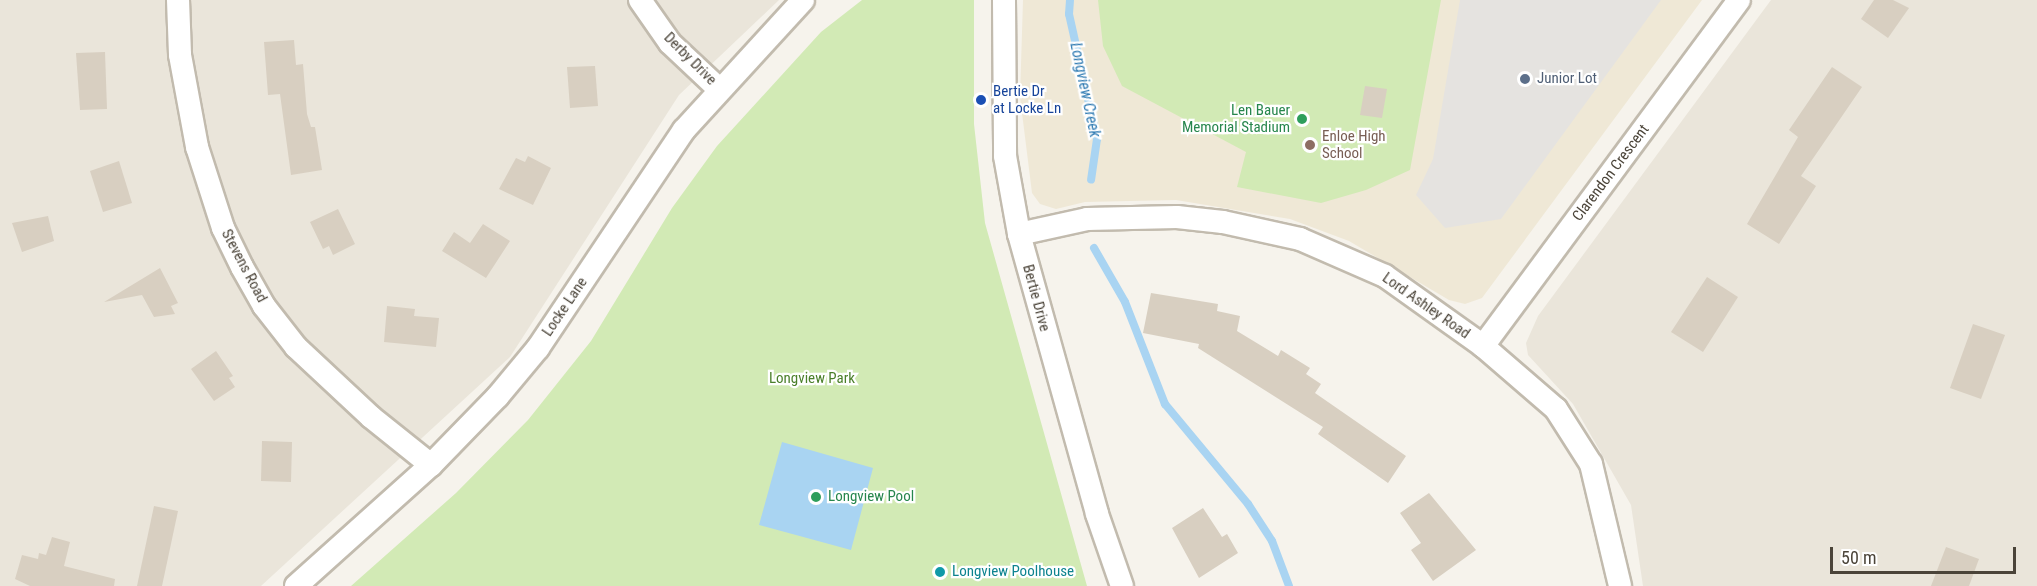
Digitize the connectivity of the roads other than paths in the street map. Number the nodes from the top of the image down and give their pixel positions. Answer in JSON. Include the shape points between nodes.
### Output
{"nodes":[{"id":1,"x":178,"y":0,"type":"edge"},
{"id":2,"x":640,"y":0,"type":"edge"},
{"id":3,"x":802,"y":0,"type":"edge"},
{"id":4,"x":1004,"y":0,"type":"edge"},
{"id":5,"x":1739,"y":0,"type":"edge"},
{"id":6,"x":719,"y":89,"type":"junction"},
{"id":7,"x":1019,"y":234,"type":"junction"},
{"id":8,"x":1483,"y":346,"type":"junction"},
{"id":9,"x":431,"y":465,"type":"junction"},
{"id":10,"x":296,"y":586,"type":"edge"},
{"id":11,"x":1122,"y":586,"type":"edge"},
{"id":12,"x":1620,"y":586,"type":"edge"}],
"edges":[{"from":1,"to":9,"type":"street","name":"Stevens Road","via":[[180,55],[197,147],[223,228],[242,267],[264,306],[296,347],[371,417]]},
{"from":2,"to":6,"type":"street","name":"Derby Drive","via":[[670,43]]},
{"from":3,"to":6,"type":"street","name":"Locke Lane"},
{"from":4,"to":7,"type":"street","name":"Bertie Drive","via":[[1005,156]]},
{"from":5,"to":8,"type":"street","name":"Clarendon Crescent"},
{"from":6,"to":9,"type":"street","name":"Locke Lane","via":[[652,173],[538,348]]},
{"from":7,"to":8,"type":"street","name":"Lord Ashley Road","via":[[1087,219],[1138,217],[1177,217],[1260,228],[1326,249],[1385,276]]},
{"from":7,"to":11,"type":"street","name":"Bertie Drive","via":[[1097,514]]},
{"from":8,"to":12,"type":"street","name":"Lord Ashley Road","via":[[1538,389],[1574,434],[1591,464]]},
{"from":9,"to":10,"type":"street","name":"Locke Lane"}]}
